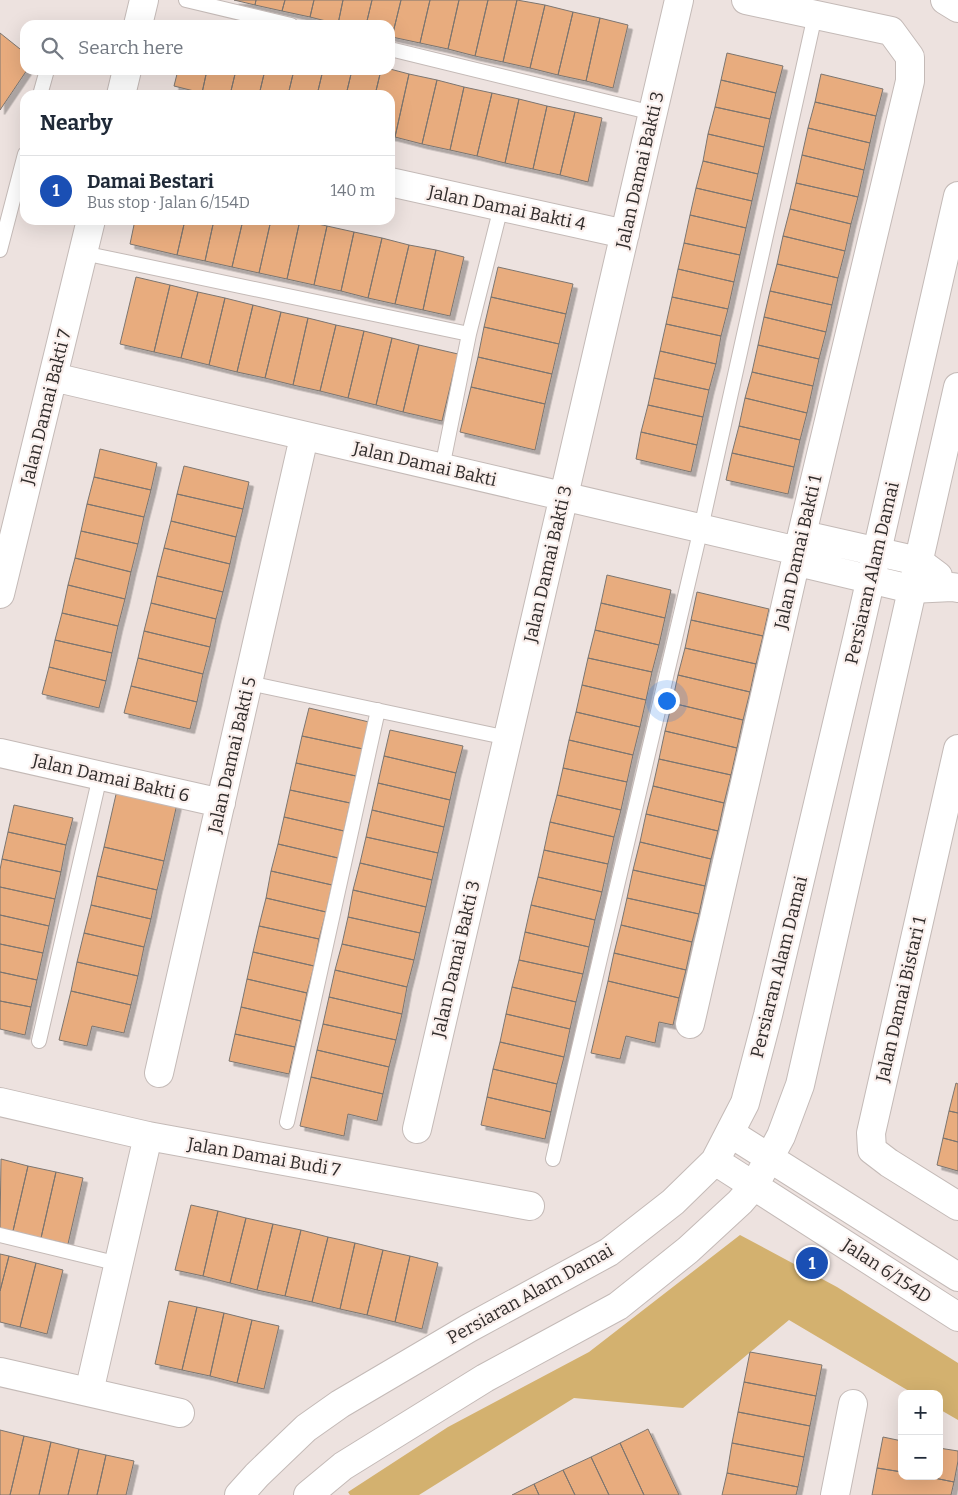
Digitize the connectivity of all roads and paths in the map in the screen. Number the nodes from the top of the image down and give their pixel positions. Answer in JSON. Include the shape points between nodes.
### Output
{"nodes":[{"id":1,"x":144,"y":0,"type":"edge"},
{"id":2,"x":186,"y":0,"type":"edge"},
{"id":3,"x":680,"y":0,"type":"edge"},
{"id":4,"x":746,"y":0,"type":"edge"},
{"id":5,"x":945,"y":0,"type":"edge"},
{"id":6,"x":958,"y":8,"type":"edge"},
{"id":7,"x":815,"y":15,"type":"junction"},
{"id":8,"x":139,"y":20,"type":"edge"},
{"id":9,"x":270,"y":20,"type":"edge"},
{"id":10,"x":395,"y":50,"type":"edge"},
{"id":11,"x":46,"y":75,"type":"edge"},
{"id":12,"x":126,"y":75,"type":"edge"},
{"id":13,"x":41,"y":90,"type":"edge"},
{"id":14,"x":122,"y":90,"type":"edge"},
{"id":15,"x":654,"y":112,"type":"junction"},
{"id":16,"x":20,"y":173,"type":"edge"},
{"id":17,"x":395,"y":183,"type":"edge"},
{"id":18,"x":958,"y":196,"type":"edge"},
{"id":19,"x":501,"y":207,"type":"junction"},
{"id":20,"x":90,"y":225,"type":"edge"},
{"id":21,"x":625,"y":234,"type":"junction"},
{"id":22,"x":0,"y":250,"type":"edge"},
{"id":23,"x":84,"y":253,"type":"junction"},
{"id":24,"x":469,"y":334,"type":"junction"},
{"id":25,"x":53,"y":377,"type":"junction"},
{"id":26,"x":958,"y":387,"type":"edge"},
{"id":27,"x":304,"y":437,"type":"junction"},
{"id":28,"x":442,"y":468,"type":"junction"},
{"id":29,"x":564,"y":496,"type":"junction"},
{"id":30,"x":701,"y":528,"type":"junction"},
{"id":31,"x":798,"y":551,"type":"junction"},
{"id":32,"x":877,"y":552,"type":"junction"},
{"id":33,"x":918,"y":561,"type":"junction"},
{"id":34,"x":870,"y":579,"type":"junction"},
{"id":35,"x":955,"y":587,"type":"edge"},
{"id":36,"x":911,"y":588,"type":"junction"},
{"id":37,"x":0,"y":594,"type":"edge"},
{"id":38,"x":249,"y":683,"type":"junction"},
{"id":39,"x":378,"y":710,"type":"junction"},
{"id":40,"x":508,"y":738,"type":"junction"},
{"id":41,"x":958,"y":749,"type":"edge"},
{"id":42,"x":0,"y":753,"type":"edge"},
{"id":43,"x":100,"y":776,"type":"junction"},
{"id":44,"x":221,"y":803,"type":"junction"},
{"id":45,"x":690,"y":1024,"type":"dead end"},
{"id":46,"x":39,"y":1041,"type":"dead end"},
{"id":47,"x":159,"y":1073,"type":"dead end"},
{"id":48,"x":0,"y":1102,"type":"edge"},
{"id":49,"x":287,"y":1122,"type":"dead end"},
{"id":50,"x":417,"y":1129,"type":"dead end"},
{"id":51,"x":730,"y":1133,"type":"junction"},
{"id":52,"x":148,"y":1136,"type":"junction"},
{"id":53,"x":779,"y":1154,"type":"junction"},
{"id":54,"x":553,"y":1159,"type":"dead end"},
{"id":55,"x":715,"y":1161,"type":"junction"},
{"id":56,"x":747,"y":1194,"type":"junction"},
{"id":57,"x":530,"y":1206,"type":"dead end"},
{"id":58,"x":958,"y":1206,"type":"edge"},
{"id":59,"x":0,"y":1235,"type":"edge"},
{"id":60,"x":118,"y":1264,"type":"junction"},
{"id":61,"x":958,"y":1277,"type":"edge"},
{"id":62,"x":958,"y":1317,"type":"edge"},
{"id":63,"x":0,"y":1372,"type":"edge"},
{"id":64,"x":89,"y":1392,"type":"junction"},
{"id":65,"x":853,"y":1404,"type":"dead end"},
{"id":66,"x":180,"y":1413,"type":"dead end"},
{"id":67,"x":239,"y":1495,"type":"edge"},
{"id":68,"x":308,"y":1495,"type":"edge"},
{"id":69,"x":835,"y":1495,"type":"edge"}],
"edges":[{"from":1,"to":8,"type":"street"},
{"from":2,"to":9,"type":"lane"},
{"from":3,"to":15,"type":"street","name":"Jalan Damai Bakti 3"},
{"from":4,"to":7,"type":"street","name":"Jalan Damai Bakti 1"},
{"from":5,"to":6,"type":"street"},
{"from":7,"to":30,"type":"lane"},
{"from":7,"to":31,"type":"street","name":"Jalan Damai Bakti 1","via":[[890,31],[910,57],[910,81]]},
{"from":10,"to":15,"type":"lane"},
{"from":11,"to":13,"type":"lane"},
{"from":12,"to":14,"type":"street"},
{"from":15,"to":21,"type":"street","name":"Jalan Damai Bakti 3"},
{"from":16,"to":22,"type":"lane"},
{"from":17,"to":19,"type":"street","name":"Jalan Damai Bakti 4"},
{"from":18,"to":32,"type":"street","name":"Persiaran Alam Damai"},
{"from":19,"to":21,"type":"street","name":"Jalan Damai Bakti 4"},
{"from":19,"to":24,"type":"lane"},
{"from":20,"to":23,"type":"street","name":"Jalan Damai Bakti 7"},
{"from":21,"to":29,"type":"street","name":"Jalan Damai Bakti 3"},
{"from":23,"to":24,"type":"lane"},
{"from":23,"to":25,"type":"street","name":"Jalan Damai Bakti 7"},
{"from":24,"to":28,"type":"lane"},
{"from":25,"to":27,"type":"street","name":"Jalan Damai Bakti"},
{"from":25,"to":37,"type":"street","name":"Jalan Damai Bakti 7"},
{"from":26,"to":33,"type":"street"},
{"from":27,"to":28,"type":"street","name":"Jalan Damai Bakti"},
{"from":27,"to":38,"type":"street","name":"Jalan Damai Bakti 5"},
{"from":28,"to":29,"type":"street","name":"Jalan Damai Bakti"},
{"from":29,"to":30,"type":"street","name":"Jalan Damai Bakti"},
{"from":29,"to":40,"type":"street","name":"Jalan Damai Bakti 3"},
{"from":30,"to":31,"type":"street","name":"Jalan Damai Bakti"},
{"from":30,"to":54,"type":"lane"},
{"from":31,"to":32,"type":"street","via":[[812,537]]},
{"from":31,"to":34,"type":"street","name":"Jalan Damai Bakti","via":[[806,564]]},
{"from":31,"to":45,"type":"street","name":"Jalan Damai Bakti 1"},
{"from":32,"to":33,"type":"street"},
{"from":32,"to":34,"type":"street","name":"Persiaran Alam Damai"},
{"from":33,"to":35,"type":"street"},
{"from":33,"to":36,"type":"street"},
{"from":34,"to":36,"type":"street","name":"Jalan Damai Bakti"},
{"from":34,"to":51,"type":"street","name":"Persiaran Alam Damai","via":[[768,1015],[745,1103]]},
{"from":35,"to":36,"type":"street","name":"Jalan Damai Bakti"},
{"from":36,"to":53,"type":"street","via":[[800,1085]]},
{"from":38,"to":39,"type":"lane"},
{"from":38,"to":44,"type":"street","name":"Jalan Damai Bakti 5"},
{"from":39,"to":40,"type":"lane"},
{"from":39,"to":49,"type":"lane"},
{"from":40,"to":50,"type":"street","name":"Jalan Damai Bakti 3"},
{"from":41,"to":58,"type":"street","name":"Jalan Damai Bistari 1","via":[[871,1133],[872,1150]]},
{"from":42,"to":43,"type":"street","name":"Jalan Damai Bakti 6"},
{"from":43,"to":44,"type":"street","name":"Jalan Damai Bakti 6"},
{"from":43,"to":46,"type":"lane"},
{"from":44,"to":47,"type":"street","name":"Jalan Damai Bakti 5"},
{"from":48,"to":52,"type":"street","name":"Jalan Damai Budi 7"},
{"from":51,"to":53,"type":"street","name":"Jalan 6/154D"},
{"from":51,"to":55,"type":"street","name":"Persiaran Alam Damai"},
{"from":52,"to":57,"type":"street","name":"Jalan Damai Budi 7"},
{"from":52,"to":60,"type":"street"},
{"from":53,"to":56,"type":"street"},
{"from":53,"to":61,"type":"street","name":"Jalan 6/154D"},
{"from":55,"to":56,"type":"street","name":"Jalan 6/154D"},
{"from":55,"to":67,"type":"street","name":"Persiaran Alam Damai","via":[[673,1202],[609,1252],[469,1328],[340,1404],[306,1428]]},
{"from":56,"to":62,"type":"street","name":"Jalan 6/154D","via":[[777,1200]]},
{"from":56,"to":68,"type":"street","via":[[688,1250],[618,1306],[485,1378],[342,1466]]},
{"from":59,"to":60,"type":"lane"},
{"from":60,"to":64,"type":"street"},
{"from":63,"to":64,"type":"street"},
{"from":64,"to":66,"type":"street"},
{"from":65,"to":69,"type":"street"}]}
